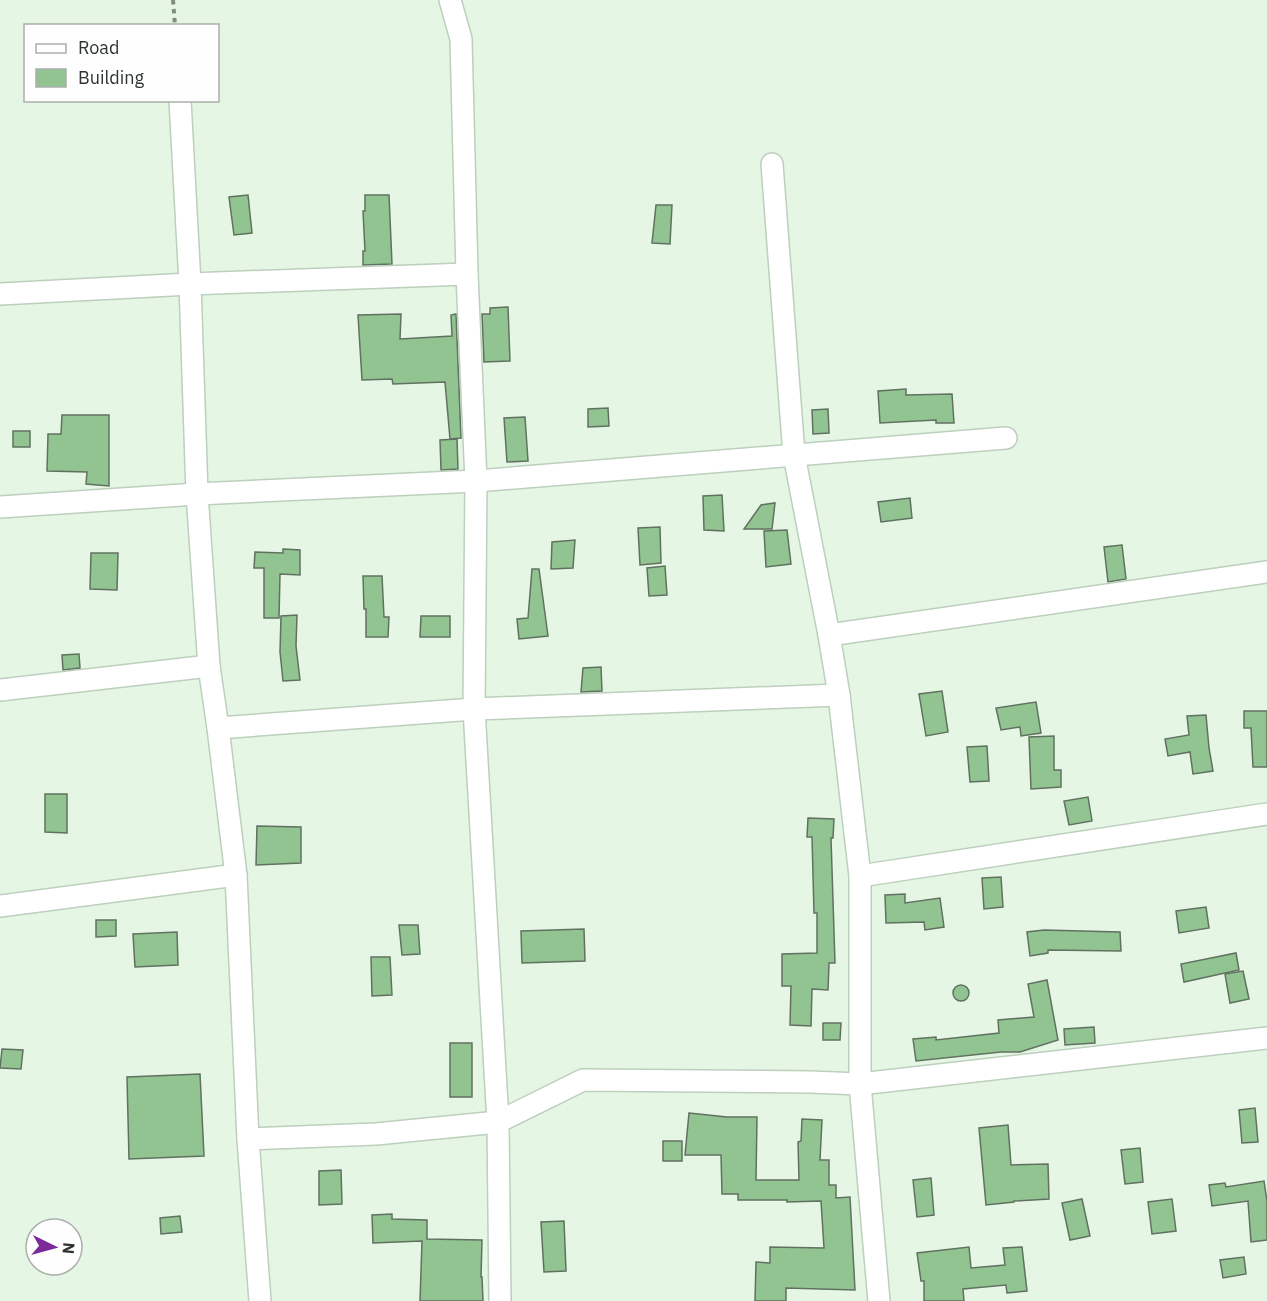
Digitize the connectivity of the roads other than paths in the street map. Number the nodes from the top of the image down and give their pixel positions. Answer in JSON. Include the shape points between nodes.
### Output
{"nodes":[{"id":1,"x":450,"y":0,"type":"edge"},
{"id":2,"x":180,"y":102,"type":"edge"},
{"id":3,"x":772,"y":164,"type":"dead end"},
{"id":4,"x":467,"y":274,"type":"junction"},
{"id":5,"x":190,"y":284,"type":"junction"},
{"id":6,"x":0,"y":294,"type":"edge"},
{"id":7,"x":1006,"y":438,"type":"dead end"},
{"id":8,"x":795,"y":455,"type":"junction"},
{"id":9,"x":476,"y":481,"type":"junction"},
{"id":10,"x":197,"y":494,"type":"junction"},
{"id":11,"x":0,"y":507,"type":"edge"},
{"id":12,"x":1267,"y":572,"type":"edge"},
{"id":13,"x":829,"y":635,"type":"junction"},
{"id":14,"x":209,"y":666,"type":"junction"},
{"id":15,"x":0,"y":690,"type":"edge"},
{"id":16,"x":839,"y":695,"type":"junction"},
{"id":17,"x":474,"y":709,"type":"junction"},
{"id":18,"x":219,"y":728,"type":"junction"},
{"id":19,"x":1267,"y":814,"type":"edge"},
{"id":20,"x":236,"y":875,"type":"junction"},
{"id":21,"x":860,"y":876,"type":"junction"},
{"id":22,"x":0,"y":906,"type":"edge"},
{"id":23,"x":1267,"y":1038,"type":"edge"},
{"id":24,"x":860,"y":1084,"type":"junction"},
{"id":25,"x":498,"y":1122,"type":"junction"},
{"id":26,"x":248,"y":1139,"type":"junction"},
{"id":27,"x":260,"y":1301,"type":"edge"},
{"id":28,"x":500,"y":1301,"type":"edge"},
{"id":29,"x":879,"y":1301,"type":"edge"}],
"edges":[{"from":1,"to":4,"type":"street","via":[[461,39]]},
{"from":2,"to":5,"type":"street"},
{"from":3,"to":8,"type":"street"},
{"from":4,"to":5,"type":"street"},
{"from":4,"to":9,"type":"street"},
{"from":5,"to":6,"type":"street"},
{"from":5,"to":10,"type":"street"},
{"from":7,"to":8,"type":"street"},
{"from":8,"to":9,"type":"street"},
{"from":8,"to":13,"type":"street"},
{"from":9,"to":10,"type":"street"},
{"from":9,"to":17,"type":"street"},
{"from":10,"to":11,"type":"street"},
{"from":10,"to":14,"type":"street"},
{"from":12,"to":13,"type":"street"},
{"from":13,"to":16,"type":"street"},
{"from":14,"to":15,"type":"street"},
{"from":14,"to":18,"type":"street"},
{"from":16,"to":17,"type":"street"},
{"from":16,"to":21,"type":"street"},
{"from":17,"to":18,"type":"street"},
{"from":17,"to":25,"type":"street"},
{"from":18,"to":20,"type":"street"},
{"from":19,"to":21,"type":"street"},
{"from":20,"to":22,"type":"street"},
{"from":20,"to":26,"type":"street"},
{"from":21,"to":24,"type":"street"},
{"from":23,"to":24,"type":"street"},
{"from":24,"to":25,"type":"street","via":[[583,1080]]},
{"from":24,"to":29,"type":"street"},
{"from":25,"to":26,"type":"street","via":[[376,1134]]},
{"from":25,"to":28,"type":"street"},
{"from":26,"to":27,"type":"street"}]}
